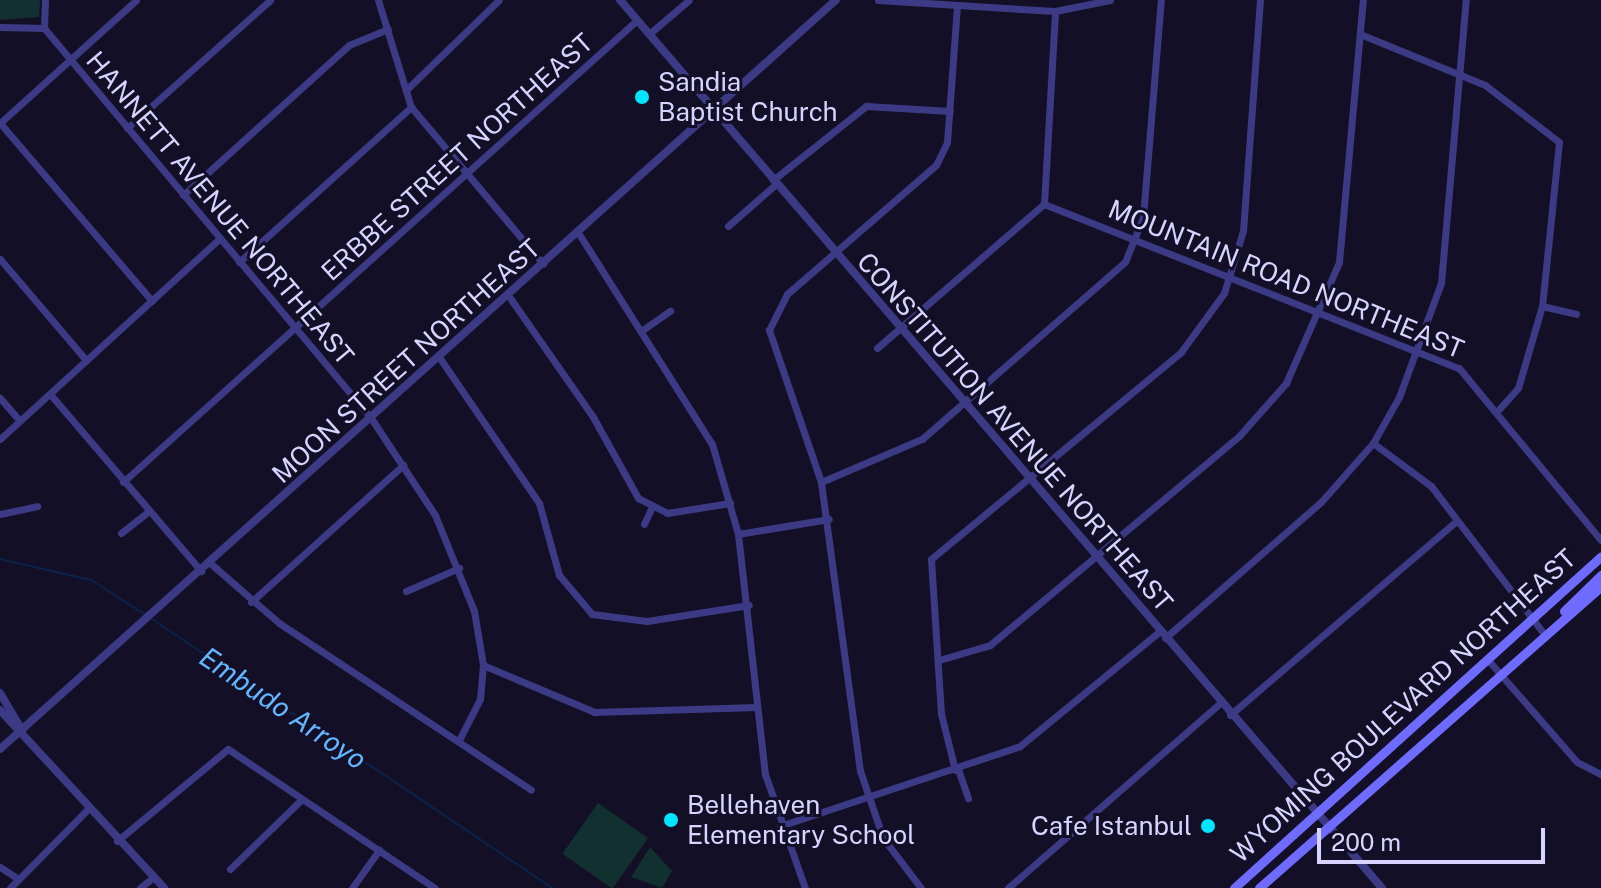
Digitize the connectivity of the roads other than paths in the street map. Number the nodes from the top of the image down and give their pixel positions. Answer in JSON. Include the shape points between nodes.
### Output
{"nodes":[{"id":1,"x":45,"y":0,"type":"edge"},
{"id":2,"x":136,"y":0,"type":"edge"},
{"id":3,"x":270,"y":0,"type":"edge"},
{"id":4,"x":378,"y":0,"type":"edge"},
{"id":5,"x":499,"y":0,"type":"edge"},
{"id":6,"x":620,"y":0,"type":"edge"},
{"id":7,"x":689,"y":0,"type":"edge"},
{"id":8,"x":836,"y":0,"type":"edge"},
{"id":9,"x":878,"y":0,"type":"edge"},
{"id":10,"x":1110,"y":0,"type":"edge"},
{"id":11,"x":1161,"y":0,"type":"edge"},
{"id":12,"x":1260,"y":0,"type":"edge"},
{"id":13,"x":1363,"y":0,"type":"edge"},
{"id":14,"x":1466,"y":0,"type":"edge"},
{"id":15,"x":957,"y":5,"type":"junction"},
{"id":16,"x":1055,"y":11,"type":"junction"},
{"id":17,"x":637,"y":20,"type":"junction"},
{"id":18,"x":0,"y":27,"type":"edge"},
{"id":19,"x":44,"y":28,"type":"junction"},
{"id":20,"x":388,"y":29,"type":"junction"},
{"id":21,"x":649,"y":34,"type":"junction"},
{"id":22,"x":1360,"y":34,"type":"junction"},
{"id":23,"x":70,"y":60,"type":"junction"},
{"id":24,"x":1460,"y":74,"type":"junction"},
{"id":25,"x":406,"y":90,"type":"junction"},
{"id":26,"x":411,"y":107,"type":"junction"},
{"id":27,"x":714,"y":110,"type":"junction"},
{"id":28,"x":950,"y":111,"type":"junction"},
{"id":29,"x":0,"y":123,"type":"edge"},
{"id":30,"x":127,"y":128,"type":"junction"},
{"id":31,"x":467,"y":174,"type":"junction"},
{"id":32,"x":774,"y":182,"type":"junction"},
{"id":33,"x":183,"y":195,"type":"junction"},
{"id":34,"x":1044,"y":204,"type":"junction"},
{"id":35,"x":728,"y":226,"type":"dead end"},
{"id":36,"x":579,"y":234,"type":"junction"},
{"id":37,"x":1137,"y":238,"type":"junction"},
{"id":38,"x":219,"y":239,"type":"junction"},
{"id":39,"x":835,"y":252,"type":"junction"},
{"id":40,"x":0,"y":259,"type":"edge"},
{"id":41,"x":239,"y":262,"type":"junction"},
{"id":42,"x":543,"y":264,"type":"junction"},
{"id":43,"x":1231,"y":275,"type":"junction"},
{"id":44,"x":508,"y":295,"type":"junction"},
{"id":45,"x":152,"y":301,"type":"junction"},
{"id":46,"x":1542,"y":306,"type":"junction"},
{"id":47,"x":670,"y":311,"type":"dead end"},
{"id":48,"x":1323,"y":312,"type":"junction"},
{"id":49,"x":1576,"y":314,"type":"dead end"},
{"id":50,"x":644,"y":329,"type":"junction"},
{"id":51,"x":901,"y":329,"type":"junction"},
{"id":52,"x":295,"y":330,"type":"junction"},
{"id":53,"x":877,"y":348,"type":"dead end"},
{"id":54,"x":1421,"y":350,"type":"junction"},
{"id":55,"x":439,"y":357,"type":"junction"},
{"id":56,"x":86,"y":360,"type":"junction"},
{"id":57,"x":50,"y":394,"type":"junction"},
{"id":58,"x":0,"y":398,"type":"edge"},
{"id":59,"x":966,"y":404,"type":"junction"},
{"id":60,"x":1499,"y":409,"type":"junction"},
{"id":61,"x":371,"y":418,"type":"junction"},
{"id":62,"x":20,"y":421,"type":"junction"},
{"id":63,"x":0,"y":439,"type":"edge"},
{"id":64,"x":1373,"y":443,"type":"junction"},
{"id":65,"x":403,"y":465,"type":"junction"},
{"id":66,"x":1031,"y":481,"type":"junction"},
{"id":67,"x":123,"y":482,"type":"junction"},
{"id":68,"x":821,"y":482,"type":"junction"},
{"id":69,"x":730,"y":503,"type":"junction"},
{"id":70,"x":37,"y":506,"type":"dead end"},
{"id":71,"x":651,"y":509,"type":"junction"},
{"id":72,"x":149,"y":511,"type":"junction"},
{"id":73,"x":0,"y":514,"type":"edge"},
{"id":74,"x":829,"y":519,"type":"junction"},
{"id":75,"x":1456,"y":521,"type":"junction"},
{"id":76,"x":644,"y":524,"type":"dead end"},
{"id":77,"x":121,"y":533,"type":"dead end"},
{"id":78,"x":738,"y":534,"type":"junction"},
{"id":79,"x":1601,"y":540,"type":"edge"},
{"id":80,"x":1601,"y":556,"type":"edge"},
{"id":81,"x":1095,"y":557,"type":"junction"},
{"id":82,"x":210,"y":563,"type":"junction"},
{"id":83,"x":459,"y":568,"type":"junction"},
{"id":84,"x":201,"y":571,"type":"junction"},
{"id":85,"x":1601,"y":575,"type":"edge"},
{"id":86,"x":1601,"y":587,"type":"edge"},
{"id":87,"x":406,"y":591,"type":"dead end"},
{"id":88,"x":251,"y":602,"type":"junction"},
{"id":89,"x":749,"y":605,"type":"junction"},
{"id":90,"x":1532,"y":619,"type":"junction"},
{"id":91,"x":1546,"y":631,"type":"junction"},
{"id":92,"x":1162,"y":635,"type":"junction"},
{"id":93,"x":939,"y":660,"type":"junction"},
{"id":94,"x":1488,"y":660,"type":"junction"},
{"id":95,"x":483,"y":665,"type":"junction"},
{"id":96,"x":1501,"y":675,"type":"junction"},
{"id":97,"x":0,"y":693,"type":"edge"},
{"id":98,"x":1220,"y":703,"type":"junction"},
{"id":99,"x":757,"y":707,"type":"junction"},
{"id":100,"x":0,"y":710,"type":"edge"},
{"id":101,"x":1230,"y":715,"type":"junction"},
{"id":102,"x":22,"y":730,"type":"junction"},
{"id":103,"x":458,"y":742,"type":"junction"},
{"id":104,"x":0,"y":749,"type":"edge"},
{"id":105,"x":957,"y":770,"type":"junction"},
{"id":106,"x":1601,"y":774,"type":"edge"},
{"id":107,"x":531,"y":790,"type":"dead end"},
{"id":108,"x":868,"y":798,"type":"junction"},
{"id":109,"x":968,"y":798,"type":"dead end"},
{"id":110,"x":302,"y":799,"type":"junction"},
{"id":111,"x":89,"y":808,"type":"junction"},
{"id":112,"x":1317,"y":815,"type":"junction"},
{"id":113,"x":780,"y":826,"type":"junction"},
{"id":114,"x":1328,"y":827,"type":"junction"},
{"id":115,"x":117,"y":841,"type":"junction"},
{"id":116,"x":379,"y":850,"type":"junction"},
{"id":117,"x":0,"y":867,"type":"edge"},
{"id":118,"x":230,"y":869,"type":"dead end"},
{"id":119,"x":17,"y":878,"type":"junction"},
{"id":120,"x":151,"y":884,"type":"edge"},
{"id":121,"x":10,"y":888,"type":"edge"},
{"id":122,"x":140,"y":888,"type":"edge"},
{"id":123,"x":164,"y":888,"type":"edge"},
{"id":124,"x":352,"y":888,"type":"edge"},
{"id":125,"x":435,"y":888,"type":"edge"},
{"id":126,"x":805,"y":888,"type":"edge"},
{"id":127,"x":921,"y":888,"type":"edge"},
{"id":128,"x":1008,"y":888,"type":"edge"},
{"id":129,"x":1234,"y":888,"type":"edge"},
{"id":130,"x":1259,"y":888,"type":"edge"},
{"id":131,"x":1382,"y":888,"type":"edge"}],
"edges":[{"from":1,"to":19,"type":"street"},
{"from":2,"to":23,"type":"street"},
{"from":3,"to":30,"type":"street"},
{"from":4,"to":20,"type":"street"},
{"from":5,"to":25,"type":"street"},
{"from":6,"to":17,"type":"street","name":"CONSTITUTION AVENUE NORTHEAST"},
{"from":7,"to":21,"type":"street"},
{"from":8,"to":27,"type":"street","name":"MOON STREET NORTHEAST"},
{"from":9,"to":15,"type":"street"},
{"from":10,"to":16,"type":"street"},
{"from":11,"to":37,"type":"street"},
{"from":12,"to":43,"type":"street","via":[[1243,231]]},
{"from":13,"to":22,"type":"street"},
{"from":14,"to":24,"type":"street"},
{"from":15,"to":16,"type":"street"},
{"from":15,"to":28,"type":"street"},
{"from":16,"to":34,"type":"street"},
{"from":17,"to":21,"type":"street","name":"CONSTITUTION AVENUE NORTHEAST"},
{"from":17,"to":31,"type":"street","name":"ERBBE STREET NORTHEAST"},
{"from":18,"to":19,"type":"street"},
{"from":19,"to":23,"type":"street","name":"HANNETT AVENUE NORTHEAST"},
{"from":20,"to":25,"type":"street"},
{"from":20,"to":33,"type":"street","via":[[349,45]]},
{"from":21,"to":27,"type":"street","name":"CONSTITUTION AVENUE NORTHEAST"},
{"from":22,"to":24,"type":"street"},
{"from":22,"to":48,"type":"street","via":[[1344,231]]},
{"from":23,"to":29,"type":"street"},
{"from":23,"to":30,"type":"street","name":"HANNETT AVENUE NORTHEAST"},
{"from":24,"to":46,"type":"street","via":[[1510,101],[1559,142]]},
{"from":24,"to":54,"type":"street","via":[[1447,243]]},
{"from":25,"to":26,"type":"street"},
{"from":26,"to":31,"type":"street"},
{"from":26,"to":41,"type":"street"},
{"from":27,"to":32,"type":"street","name":"CONSTITUTION AVENUE NORTHEAST"},
{"from":27,"to":36,"type":"street","name":"MOON STREET NORTHEAST"},
{"from":28,"to":32,"type":"street","via":[[857,109]]},
{"from":28,"to":39,"type":"street","via":[[936,165]]},
{"from":29,"to":45,"type":"street"},
{"from":30,"to":33,"type":"street","name":"HANNETT AVENUE NORTHEAST"},
{"from":31,"to":42,"type":"street"},
{"from":31,"to":52,"type":"street","name":"ERBBE STREET NORTHEAST"},
{"from":32,"to":35,"type":"street"},
{"from":32,"to":39,"type":"street","name":"CONSTITUTION AVENUE NORTHEAST"},
{"from":33,"to":38,"type":"street","name":"HANNETT AVENUE NORTHEAST"},
{"from":34,"to":37,"type":"street","name":"MOUNTAIN ROAD NORTHEAST"},
{"from":34,"to":51,"type":"street"},
{"from":36,"to":42,"type":"street","name":"MOON STREET NORTHEAST"},
{"from":36,"to":50,"type":"street"},
{"from":37,"to":43,"type":"street","name":"MOUNTAIN ROAD NORTHEAST"},
{"from":37,"to":59,"type":"street","via":[[1101,289]]},
{"from":38,"to":41,"type":"street","name":"HANNETT AVENUE NORTHEAST"},
{"from":38,"to":45,"type":"street"},
{"from":39,"to":51,"type":"street","name":"CONSTITUTION AVENUE NORTHEAST"},
{"from":39,"to":68,"type":"street","via":[[787,294],[769,330]]},
{"from":40,"to":56,"type":"street"},
{"from":41,"to":52,"type":"street","name":"HANNETT AVENUE NORTHEAST"},
{"from":42,"to":44,"type":"street","name":"MOON STREET NORTHEAST"},
{"from":43,"to":48,"type":"street","name":"MOUNTAIN ROAD NORTHEAST"},
{"from":43,"to":66,"type":"street","via":[[1181,352]]},
{"from":44,"to":55,"type":"street","name":"MOON STREET NORTHEAST"},
{"from":44,"to":71,"type":"street"},
{"from":45,"to":56,"type":"street"},
{"from":46,"to":49,"type":"street"},
{"from":46,"to":60,"type":"street","via":[[1518,388]]},
{"from":47,"to":50,"type":"street"},
{"from":48,"to":54,"type":"street","name":"MOUNTAIN ROAD NORTHEAST"},
{"from":48,"to":81,"type":"street","via":[[1286,383],[1255,420]]},
{"from":50,"to":69,"type":"street","via":[[712,444]]},
{"from":51,"to":53,"type":"street"},
{"from":51,"to":59,"type":"street","name":"CONSTITUTION AVENUE NORTHEAST"},
{"from":52,"to":61,"type":"street","name":"HANNETT AVENUE NORTHEAST"},
{"from":52,"to":67,"type":"street","name":"ERBBE STREET NORTHEAST"},
{"from":54,"to":60,"type":"street","name":"MOUNTAIN ROAD NORTHEAST","via":[[1459,368]]},
{"from":54,"to":64,"type":"street"},
{"from":55,"to":61,"type":"street","name":"MOON STREET NORTHEAST"},
{"from":55,"to":89,"type":"street","via":[[539,503],[559,575],[592,614],[647,621]]},
{"from":56,"to":57,"type":"street"},
{"from":57,"to":62,"type":"street"},
{"from":57,"to":67,"type":"street"},
{"from":58,"to":62,"type":"street"},
{"from":59,"to":66,"type":"street","name":"CONSTITUTION AVENUE NORTHEAST"},
{"from":59,"to":68,"type":"street","via":[[889,457]]},
{"from":60,"to":79,"type":"street","name":"MOUNTAIN ROAD NORTHEAST"},
{"from":61,"to":65,"type":"street","name":"HANNETT AVENUE NORTHEAST"},
{"from":61,"to":82,"type":"street","name":"MOON STREET NORTHEAST"},
{"from":62,"to":63,"type":"street"},
{"from":64,"to":75,"type":"street","via":[[1431,486]]},
{"from":64,"to":92,"type":"street","via":[[1321,502]]},
{"from":65,"to":83,"type":"street","name":"HANNETT AVENUE NORTHEAST"},
{"from":65,"to":88,"type":"street"},
{"from":66,"to":81,"type":"street","name":"CONSTITUTION AVENUE NORTHEAST"},
{"from":66,"to":93,"type":"street","via":[[931,559]]},
{"from":67,"to":72,"type":"street"},
{"from":68,"to":74,"type":"street"},
{"from":69,"to":71,"type":"street"},
{"from":69,"to":78,"type":"street"},
{"from":70,"to":73,"type":"street"},
{"from":71,"to":76,"type":"street"},
{"from":72,"to":77,"type":"street"},
{"from":72,"to":84,"type":"street"},
{"from":74,"to":78,"type":"street"},
{"from":74,"to":108,"type":"street","via":[[852,741]]},
{"from":75,"to":90,"type":"street"},
{"from":75,"to":101,"type":"street"},
{"from":78,"to":89,"type":"street"},
{"from":80,"to":90,"type":"main road","name":"WYOMING BOULEVARD NORTHEAST"},
{"from":81,"to":92,"type":"street","name":"CONSTITUTION AVENUE NORTHEAST"},
{"from":81,"to":93,"type":"street","via":[[990,645]]},
{"from":82,"to":84,"type":"street","name":"MOON STREET NORTHEAST"},
{"from":82,"to":88,"type":"street"},
{"from":83,"to":87,"type":"street"},
{"from":83,"to":95,"type":"street","name":"HANNETT AVENUE NORTHEAST"},
{"from":84,"to":102,"type":"street","name":"MOON STREET NORTHEAST"},
{"from":85,"to":91,"type":"main road"},
{"from":86,"to":91,"type":"main road","name":"WYOMING BOULEVARD NORTHEAST"},
{"from":88,"to":103,"type":"street"},
{"from":89,"to":99,"type":"street"},
{"from":90,"to":91,"type":"street"},
{"from":90,"to":94,"type":"main road","name":"WYOMING BOULEVARD NORTHEAST"},
{"from":91,"to":96,"type":"main road","name":"WYOMING BOULEVARD NORTHEAST"},
{"from":92,"to":98,"type":"street","name":"CONSTITUTION AVENUE NORTHEAST"},
{"from":92,"to":105,"type":"street","via":[[1048,727]]},
{"from":93,"to":105,"type":"street"},
{"from":94,"to":96,"type":"street"},
{"from":94,"to":112,"type":"main road","name":"WYOMING BOULEVARD NORTHEAST"},
{"from":95,"to":99,"type":"street","via":[[594,712]]},
{"from":95,"to":103,"type":"street","name":"HANNETT AVENUE NORTHEAST","via":[[480,699]]},
{"from":96,"to":106,"type":"street","via":[[1577,762]]},
{"from":96,"to":114,"type":"main road","name":"WYOMING BOULEVARD NORTHEAST"},
{"from":97,"to":102,"type":"street"},
{"from":98,"to":101,"type":"street","name":"CONSTITUTION AVENUE NORTHEAST"},
{"from":98,"to":128,"type":"street"},
{"from":99,"to":113,"type":"street"},
{"from":100,"to":102,"type":"street"},
{"from":101,"to":112,"type":"street","name":"CONSTITUTION AVENUE NORTHEAST"},
{"from":102,"to":104,"type":"street","name":"MOON STREET NORTHEAST"},
{"from":102,"to":111,"type":"street"},
{"from":103,"to":107,"type":"street"},
{"from":105,"to":108,"type":"street"},
{"from":105,"to":109,"type":"street"},
{"from":108,"to":113,"type":"street"},
{"from":108,"to":127,"type":"street","via":[[883,838]]},
{"from":110,"to":115,"type":"street","via":[[228,749]]},
{"from":110,"to":116,"type":"street"},
{"from":110,"to":118,"type":"street"},
{"from":111,"to":115,"type":"street"},
{"from":111,"to":119,"type":"street"},
{"from":112,"to":114,"type":"street","name":"CONSTITUTION AVENUE NORTHEAST"},
{"from":112,"to":129,"type":"main road","name":"WYOMING BOULEVARD NORTHEAST"},
{"from":113,"to":126,"type":"street"},
{"from":114,"to":130,"type":"main road","name":"WYOMING BOULEVARD NORTHEAST"},
{"from":114,"to":131,"type":"street","name":"CONSTITUTION AVENUE NORTHEAST"},
{"from":115,"to":120,"type":"street"},
{"from":116,"to":124,"type":"street"},
{"from":116,"to":125,"type":"street"},
{"from":117,"to":119,"type":"street"},
{"from":119,"to":121,"type":"street"},
{"from":120,"to":122,"type":"street"},
{"from":120,"to":123,"type":"street"}]}
